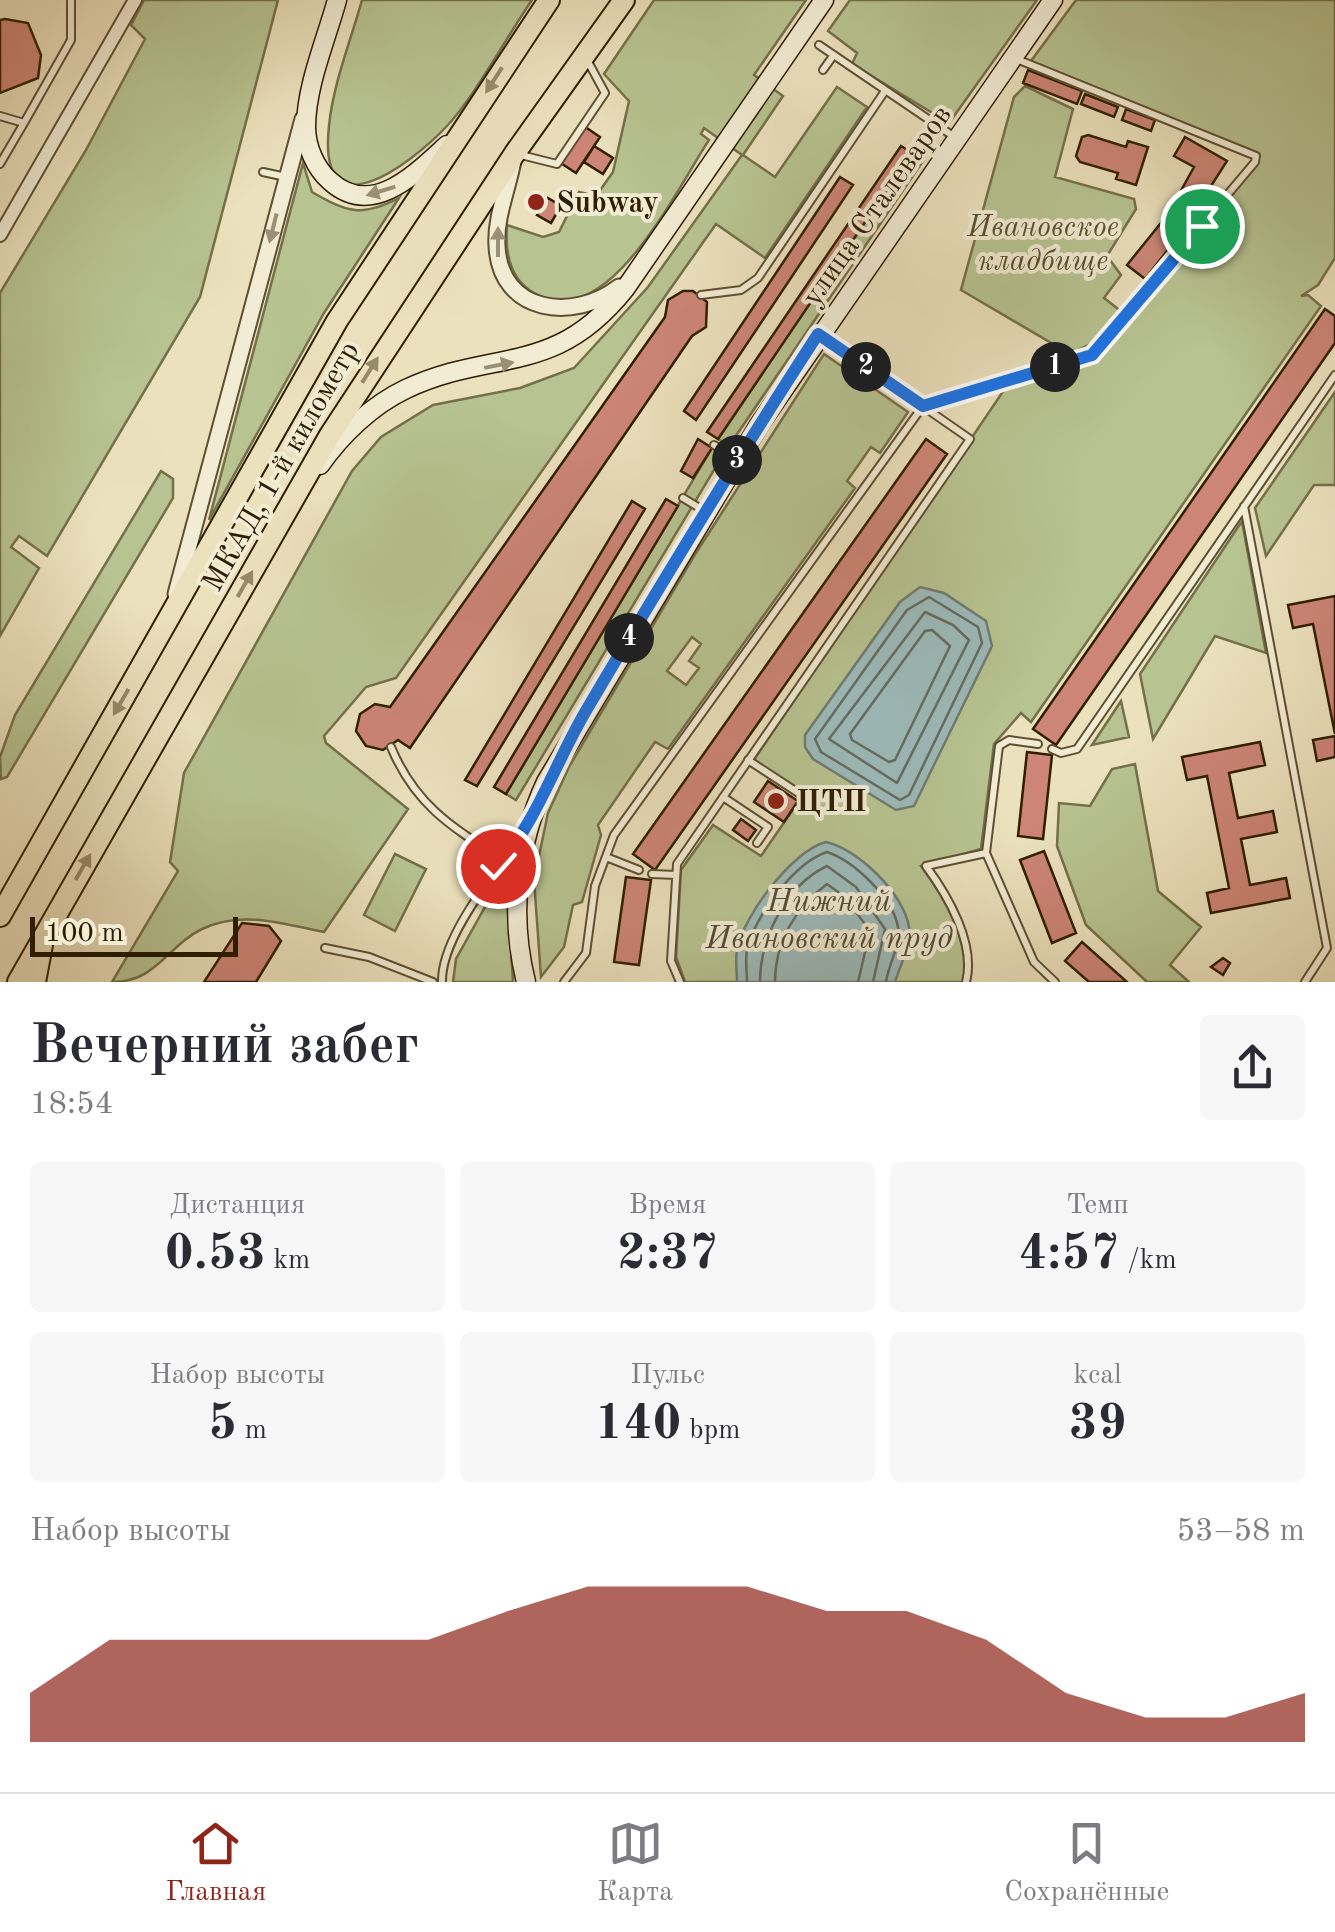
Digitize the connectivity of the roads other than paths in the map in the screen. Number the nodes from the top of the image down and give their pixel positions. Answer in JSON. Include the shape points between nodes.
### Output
{"nodes":[{"id":1,"x":71,"y":0,"type":"edge"},
{"id":2,"x":134,"y":0,"type":"edge"},
{"id":3,"x":337,"y":0,"type":"edge"},
{"id":4,"x":549,"y":0,"type":"edge"},
{"id":5,"x":624,"y":0,"type":"edge"},
{"id":6,"x":822,"y":0,"type":"edge"},
{"id":7,"x":1052,"y":0,"type":"edge"},
{"id":8,"x":818,"y":45,"type":"dead end"},
{"id":9,"x":585,"y":56,"type":"junction"},
{"id":10,"x":833,"y":56,"type":"junction"},
{"id":11,"x":1013,"y":58,"type":"junction"},
{"id":12,"x":823,"y":70,"type":"dead end"},
{"id":13,"x":885,"y":91,"type":"junction"},
{"id":14,"x":310,"y":101,"type":"junction"},
{"id":15,"x":0,"y":116,"type":"edge"},
{"id":16,"x":24,"y":123,"type":"junction"},
{"id":17,"x":458,"y":134,"type":"junction"},
{"id":18,"x":957,"y":139,"type":"junction"},
{"id":19,"x":515,"y":153,"type":"junction"},
{"id":20,"x":0,"y":164,"type":"edge"},
{"id":21,"x":263,"y":172,"type":"dead end"},
{"id":22,"x":286,"y":177,"type":"junction"},
{"id":23,"x":0,"y":235,"type":"edge"},
{"id":24,"x":642,"y":262,"type":"junction"},
{"id":25,"x":700,"y":295,"type":"dead end"},
{"id":26,"x":818,"y":334,"type":"junction"},
{"id":27,"x":1076,"y":353,"type":"dead end"},
{"id":28,"x":1084,"y":358,"type":"junction"},
{"id":29,"x":1335,"y":375,"type":"edge"},
{"id":30,"x":923,"y":406,"type":"junction"},
{"id":31,"x":714,"y":445,"type":"dead end"},
{"id":32,"x":738,"y":459,"type":"junction"},
{"id":33,"x":682,"y":498,"type":"dead end"},
{"id":34,"x":1244,"y":506,"type":"junction"},
{"id":35,"x":705,"y":511,"type":"junction"},
{"id":36,"x":285,"y":514,"type":"junction"},
{"id":37,"x":169,"y":617,"type":"junction"},
{"id":38,"x":1293,"y":713,"type":"dead end"},
{"id":39,"x":1282,"y":714,"type":"junction"},
{"id":40,"x":1038,"y":744,"type":"dead end"},
{"id":41,"x":391,"y":747,"type":"dead end"},
{"id":42,"x":1052,"y":749,"type":"dead end"},
{"id":43,"x":748,"y":760,"type":"junction"},
{"id":44,"x":800,"y":794,"type":"dead end"},
{"id":45,"x":723,"y":797,"type":"junction"},
{"id":46,"x":757,"y":843,"type":"dead end"},
{"id":47,"x":986,"y":854,"type":"junction"},
{"id":48,"x":606,"y":857,"type":"junction"},
{"id":49,"x":512,"y":865,"type":"junction"},
{"id":50,"x":639,"y":870,"type":"dead end"},
{"id":51,"x":652,"y":874,"type":"dead end"},
{"id":52,"x":676,"y":875,"type":"junction"},
{"id":53,"x":2,"y":910,"type":"edge"},
{"id":54,"x":44,"y":936,"type":"junction"},
{"id":55,"x":326,"y":948,"type":"dead end"},
{"id":56,"x":525,"y":981,"type":"edge"},
{"id":57,"x":18,"y":982,"type":"edge"},
{"id":58,"x":35,"y":982,"type":"edge"},
{"id":59,"x":433,"y":982,"type":"edge"},
{"id":60,"x":442,"y":982,"type":"edge"},
{"id":61,"x":564,"y":982,"type":"edge"},
{"id":62,"x":680,"y":982,"type":"edge"},
{"id":63,"x":966,"y":982,"type":"edge"},
{"id":64,"x":1055,"y":982,"type":"edge"},
{"id":65,"x":1305,"y":982,"type":"edge"}],
"edges":[{"from":1,"to":16,"type":"lane","via":[[71,40]]},
{"from":2,"to":23,"type":"street"},
{"from":3,"to":14,"type":"main road"},
{"from":4,"to":17,"type":"main road","name":"МКАД, 1-й километр","one_way":true},
{"from":5,"to":9,"type":"main road","name":"МКАД, 1-й километр"},
{"from":6,"to":24,"type":"main road"},
{"from":7,"to":11,"type":"main road","name":"улица Сталеваров"},
{"from":8,"to":10,"type":"lane"},
{"from":9,"to":19,"type":"main road","name":"МКАД, 1-й километр"},
{"from":9,"to":19,"type":"lane","via":[[605,93],[557,164]]},
{"from":10,"to":12,"type":"lane"},
{"from":10,"to":13,"type":"lane"},
{"from":11,"to":18,"type":"main road","name":"улица Сталеваров"},
{"from":11,"to":28,"type":"lane","via":[[1256,156]]},
{"from":13,"to":18,"type":"lane"},
{"from":13,"to":25,"type":"lane","via":[[758,278],[741,290]]},
{"from":17,"to":14,"type":"main road","one_way":true,"via":[[398,186],[353,195],[317,166],[307,137]]},
{"from":14,"to":22,"type":"street"},
{"from":15,"to":16,"type":"lane"},
{"from":16,"to":20,"type":"lane"},
{"from":17,"to":37,"type":"main road","name":"МКАД, 1-й километр","via":[[337,321]]},
{"from":18,"to":26,"type":"main road","name":"улица Сталеваров"},
{"from":24,"to":19,"type":"street","one_way":true,"via":[[589,306],[556,310],[525,299],[502,274],[496,241]]},
{"from":36,"to":19,"type":"main road","name":"МКАД, 1-й километр","one_way":true,"via":[[382,351]]},
{"from":21,"to":22,"type":"lane"},
{"from":22,"to":37,"type":"street","one_way":true},
{"from":36,"to":24,"type":"main road","one_way":true,"via":[[324,459],[374,409],[429,380],[560,346],[610,307]]},
{"from":26,"to":30,"type":"lane"},
{"from":26,"to":32,"type":"main road","name":"улица Сталеваров"},
{"from":27,"to":28,"type":"lane"},
{"from":28,"to":30,"type":"lane"},
{"from":29,"to":34,"type":"lane"},
{"from":30,"to":43,"type":"lane","via":[[970,439]]},
{"from":30,"to":48,"type":"lane","via":[[657,774]]},
{"from":31,"to":32,"type":"lane"},
{"from":32,"to":35,"type":"main road","name":"улица Сталеваров"},
{"from":33,"to":35,"type":"lane"},
{"from":34,"to":39,"type":"lane"},
{"from":34,"to":42,"type":"lane","via":[[1076,749]]},
{"from":35,"to":49,"type":"main road","name":"улица Сталеваров","via":[[570,738]]},
{"from":54,"to":36,"type":"main road","name":"МКАД, 1-й километр","one_way":true},
{"from":37,"to":53,"type":"main road","name":"МКАД, 1-й километр","one_way":true},
{"from":38,"to":39,"type":"lane"},
{"from":39,"to":65,"type":"lane","via":[[1328,948]]},
{"from":40,"to":47,"type":"lane","via":[[1009,740],[999,746]]},
{"from":41,"to":49,"type":"lane","via":[[431,812]]},
{"from":43,"to":44,"type":"lane"},
{"from":43,"to":45,"type":"lane"},
{"from":45,"to":46,"type":"lane","via":[[768,826]]},
{"from":45,"to":52,"type":"lane"},
{"from":47,"to":63,"type":"lane","via":[[926,866],[965,944]]},
{"from":47,"to":64,"type":"lane","via":[[1034,962]]},
{"from":48,"to":50,"type":"lane"},
{"from":48,"to":61,"type":"lane","via":[[586,952]]},
{"from":49,"to":56,"type":"main road","name":"улица Сталеваров"},
{"from":49,"to":60,"type":"lane","via":[[450,948]]},
{"from":51,"to":52,"type":"lane"},
{"from":52,"to":62,"type":"lane","via":[[672,960]]},
{"from":54,"to":57,"type":"main road","name":"МКАД, 1-й километр"},
{"from":54,"to":58,"type":"main road"},
{"from":55,"to":59,"type":"lane"}]}
